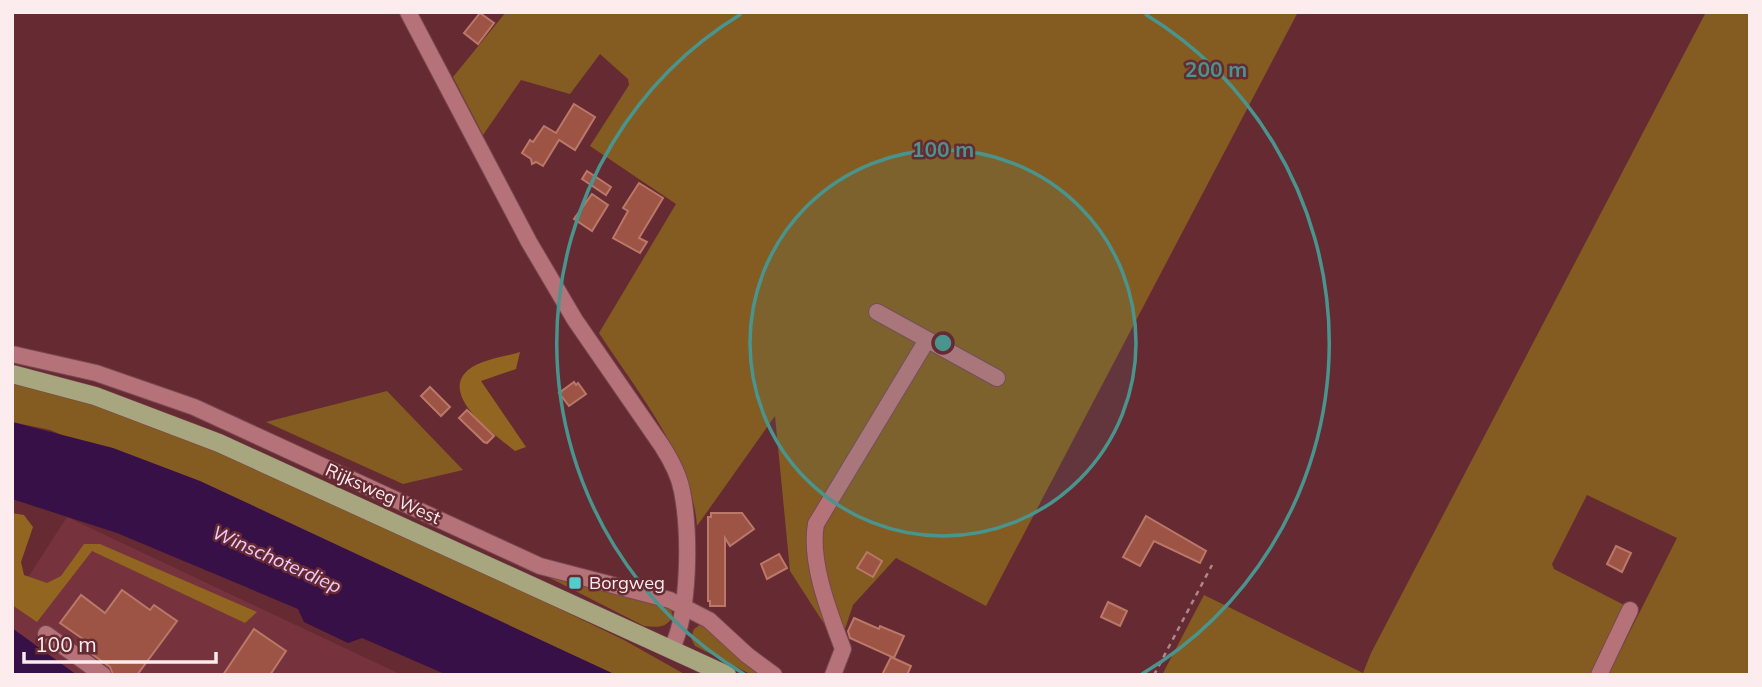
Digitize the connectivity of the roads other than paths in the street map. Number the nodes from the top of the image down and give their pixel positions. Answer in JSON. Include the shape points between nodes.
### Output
{"nodes":[{"id":1,"x":408,"y":12,"type":"edge"},
{"id":2,"x":877,"y":312,"type":"dead end"},
{"id":3,"x":927,"y":340,"type":"junction"},
{"id":4,"x":12,"y":354,"type":"edge"},
{"id":5,"x":12,"y":374,"type":"edge"},
{"id":6,"x":997,"y":378,"type":"dead end"},
{"id":7,"x":684,"y":607,"type":"junction"},
{"id":8,"x":1630,"y":610,"type":"dead end"},
{"id":9,"x":46,"y":634,"type":"dead end"},
{"id":10,"x":672,"y":648,"type":"junction"},
{"id":11,"x":103,"y":675,"type":"edge"},
{"id":12,"x":727,"y":675,"type":"edge"},
{"id":13,"x":774,"y":675,"type":"edge"},
{"id":14,"x":834,"y":675,"type":"edge"},
{"id":15,"x":1599,"y":675,"type":"edge"}],
"edges":[{"from":1,"to":7,"type":"street","via":[[529,242],[575,320],[674,467],[684,504]]},
{"from":2,"to":3,"type":"street"},
{"from":3,"to":6,"type":"street"},
{"from":3,"to":14,"type":"street","via":[[816,524],[813,538],[826,604],[844,649]]},
{"from":4,"to":7,"type":"street","name":"Rijksweg West","via":[[96,373],[194,407],[540,566],[650,593]]},
{"from":5,"to":10,"type":"main road","name":"Rijksweg West","via":[[95,396],[219,443]]},
{"from":7,"to":10,"type":"street"},
{"from":7,"to":13,"type":"street","name":"Rijksweg West","via":[[717,626]]},
{"from":8,"to":15,"type":"street"},
{"from":9,"to":11,"type":"street"},
{"from":10,"to":12,"type":"main road","name":"Rijksweg West"}]}
